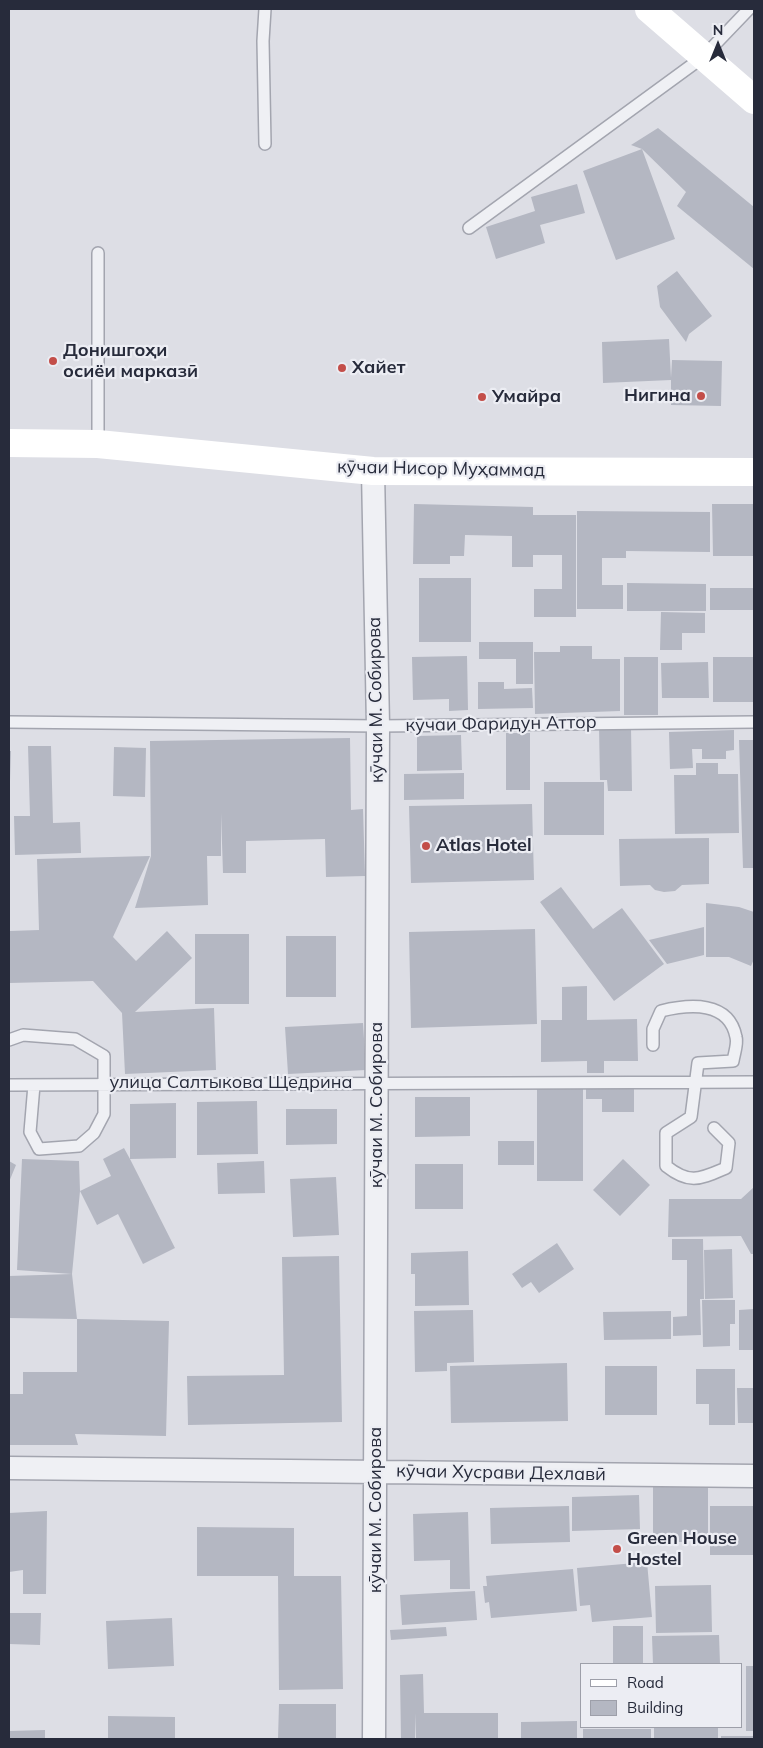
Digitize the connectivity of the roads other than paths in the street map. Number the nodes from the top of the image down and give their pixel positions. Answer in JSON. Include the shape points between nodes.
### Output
{"nodes":[{"id":1,"x":265,"y":9,"type":"edge"},
{"id":2,"x":649,"y":9,"type":"edge"},
{"id":3,"x":749,"y":9,"type":"edge"},
{"id":4,"x":703,"y":57,"type":"junction"},
{"id":5,"x":754,"y":100,"type":"edge"},
{"id":6,"x":265,"y":144,"type":"dead end"},
{"id":7,"x":469,"y":228,"type":"dead end"},
{"id":8,"x":98,"y":253,"type":"dead end"},
{"id":9,"x":9,"y":443,"type":"edge"},
{"id":10,"x":98,"y":444,"type":"junction"},
{"id":11,"x":373,"y":471,"type":"junction"},
{"id":12,"x":754,"y":472,"type":"edge"},
{"id":13,"x":9,"y":722,"type":"edge"},
{"id":14,"x":754,"y":722,"type":"edge"},
{"id":15,"x":378,"y":726,"type":"junction"},
{"id":16,"x":9,"y":1040,"type":"edge"},
{"id":17,"x":653,"y":1045,"type":"dead end"},
{"id":18,"x":378,"y":1082,"type":"junction"},
{"id":19,"x":697,"y":1082,"type":"junction"},
{"id":20,"x":754,"y":1082,"type":"edge"},
{"id":21,"x":105,"y":1084,"type":"junction"},
{"id":22,"x":9,"y":1085,"type":"edge"},
{"id":23,"x":34,"y":1085,"type":"junction"},
{"id":24,"x":714,"y":1128,"type":"dead end"},
{"id":25,"x":9,"y":1468,"type":"edge"},
{"id":26,"x":376,"y":1471,"type":"junction"},
{"id":27,"x":754,"y":1476,"type":"edge"},
{"id":28,"x":374,"y":1739,"type":"edge"}],
"edges":[{"from":1,"to":6,"type":"lane"},
{"from":2,"to":4,"type":"street"},
{"from":3,"to":4,"type":"lane"},
{"from":4,"to":5,"type":"street"},
{"from":4,"to":7,"type":"lane"},
{"from":8,"to":10,"type":"lane"},
{"from":9,"to":10,"type":"street","name":"кӯчаи Нисор Муҳаммад"},
{"from":10,"to":11,"type":"street","name":"кӯчаи Нисор Муҳаммад"},
{"from":11,"to":12,"type":"street","name":"кӯчаи Нисор Муҳаммад"},
{"from":11,"to":15,"type":"street","name":"кӯчаи М. Собирова"},
{"from":13,"to":15,"type":"lane","name":"кӯчаи Фаридун Аттор"},
{"from":14,"to":15,"type":"lane","name":"кӯчаи Фаридун Аттор"},
{"from":15,"to":18,"type":"street","name":"кӯчаи М. Собирова"},
{"from":16,"to":21,"type":"lane","via":[[23,1034],[75,1039],[104,1056]]},
{"from":17,"to":19,"type":"lane","via":[[653,1029],[661,1011],[683,1006],[714,1008],[730,1020],[737,1039],[733,1060],[698,1063]]},
{"from":18,"to":19,"type":"lane","name":"улица Салтыкова Щедрина"},
{"from":18,"to":21,"type":"lane","name":"улица Салтыкова Щедрина"},
{"from":18,"to":26,"type":"street","name":"кӯчаи М. Собирова"},
{"from":19,"to":20,"type":"lane","name":"улица Салтыкова Щедрина"},
{"from":19,"to":24,"type":"lane","via":[[691,1117],[666,1133],[666,1166],[681,1178],[700,1179],[726,1168],[729,1143]]},
{"from":21,"to":23,"type":"lane","name":"улица Салтыкова Щедрина"},
{"from":21,"to":23,"type":"lane","via":[[104,1114],[94,1133],[79,1146],[39,1149],[30,1132]]},
{"from":22,"to":23,"type":"lane","name":"улица Салтыкова Щедрина"},
{"from":25,"to":26,"type":"street","name":"кӯчаи Хусрави Дехлавӣ"},
{"from":26,"to":27,"type":"street","name":"кӯчаи Хусрави Дехлавӣ"},
{"from":26,"to":28,"type":"street","name":"кӯчаи М. Собирова"}]}
